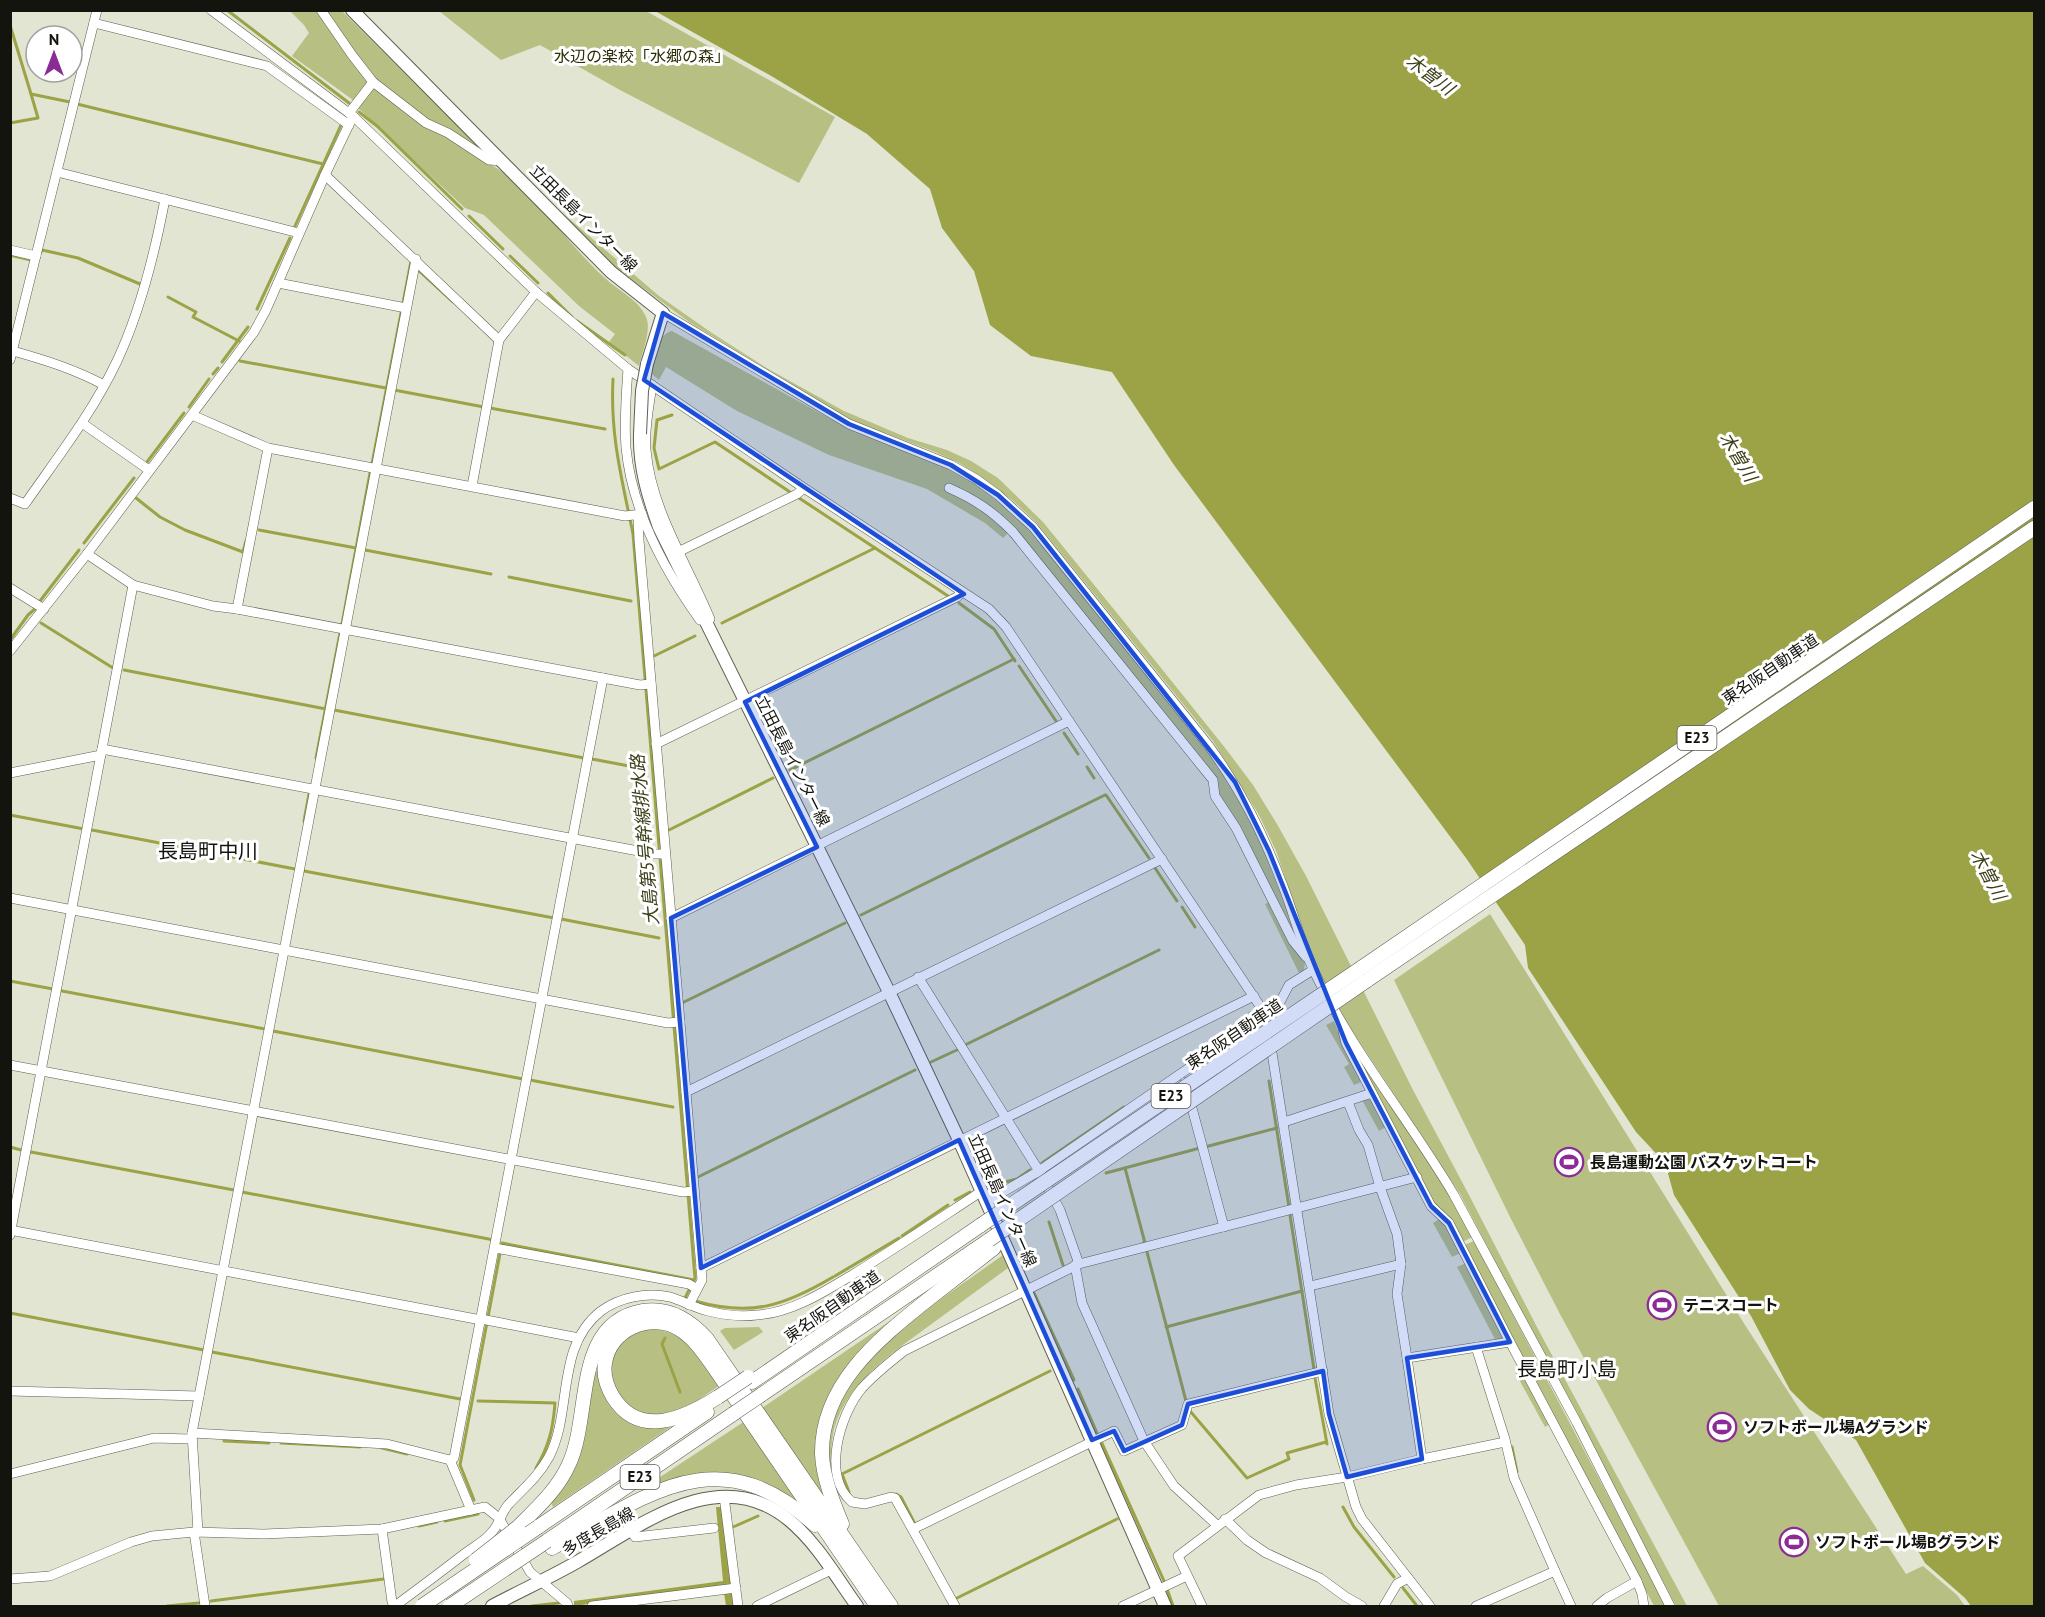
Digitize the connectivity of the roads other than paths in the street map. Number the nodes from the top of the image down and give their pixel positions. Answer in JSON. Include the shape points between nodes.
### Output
{"nodes":[{"id":1,"x":97,"y":10,"type":"edge"},
{"id":2,"x":211,"y":10,"type":"edge"},
{"id":3,"x":321,"y":10,"type":"edge"},
{"id":4,"x":352,"y":10,"type":"edge"},
{"id":5,"x":94,"y":23,"type":"junction"},
{"id":6,"x":373,"y":82,"type":"junction"},
{"id":7,"x":350,"y":118,"type":"junction"},
{"id":8,"x":503,"y":161,"type":"junction"},
{"id":9,"x":57,"y":172,"type":"junction"},
{"id":10,"x":325,"y":175,"type":"junction"},
{"id":11,"x":165,"y":199,"type":"junction"},
{"id":12,"x":299,"y":233,"type":"junction"},
{"id":13,"x":10,"y":250,"type":"edge"},
{"id":14,"x":36,"y":256,"type":"junction"},
{"id":15,"x":416,"y":259,"type":"junction"},
{"id":16,"x":278,"y":283,"type":"junction"},
{"id":17,"x":536,"y":292,"type":"junction"},
{"id":18,"x":406,"y":308,"type":"junction"},
{"id":19,"x":663,"y":313,"type":"junction"},
{"id":20,"x":13,"y":339,"type":"edge"},
{"id":21,"x":499,"y":340,"type":"junction"},
{"id":22,"x":12,"y":356,"type":"edge"},
{"id":23,"x":628,"y":369,"type":"junction"},
{"id":24,"x":104,"y":385,"type":"junction"},
{"id":25,"x":652,"y":386,"type":"junction"},
{"id":26,"x":192,"y":415,"type":"junction"},
{"id":27,"x":82,"y":423,"type":"junction"},
{"id":28,"x":268,"y":448,"type":"junction"},
{"id":29,"x":375,"y":469,"type":"junction"},
{"id":30,"x":149,"y":470,"type":"junction"},
{"id":31,"x":472,"y":486,"type":"junction"},
{"id":32,"x":804,"y":488,"type":"junction"},
{"id":33,"x":949,"y":488,"type":"dead end"},
{"id":34,"x":10,"y":498,"type":"edge"},
{"id":35,"x":2034,"y":508,"type":"edge"},
{"id":36,"x":635,"y":515,"type":"junction"},
{"id":37,"x":2034,"y":528,"type":"edge"},
{"id":38,"x":680,"y":551,"type":"junction"},
{"id":39,"x":87,"y":554,"type":"junction"},
{"id":40,"x":133,"y":585,"type":"junction"},
{"id":41,"x":10,"y":588,"type":"edge"},
{"id":42,"x":962,"y":592,"type":"junction"},
{"id":43,"x":44,"y":609,"type":"junction"},
{"id":44,"x":237,"y":609,"type":"junction"},
{"id":45,"x":345,"y":629,"type":"junction"},
{"id":46,"x":715,"y":640,"type":"junction"},
{"id":47,"x":10,"y":651,"type":"edge"},
{"id":48,"x":603,"y":678,"type":"junction"},
{"id":49,"x":647,"y":684,"type":"junction"},
{"id":50,"x":745,"y":702,"type":"junction"},
{"id":51,"x":1069,"y":721,"type":"junction"},
{"id":52,"x":656,"y":744,"type":"junction"},
{"id":53,"x":102,"y":752,"type":"junction"},
{"id":54,"x":10,"y":772,"type":"edge"},
{"id":55,"x":314,"y":790,"type":"junction"},
{"id":56,"x":572,"y":839,"type":"junction"},
{"id":57,"x":817,"y":847,"type":"junction"},
{"id":58,"x":661,"y":854,"type":"junction"},
{"id":59,"x":1162,"y":859,"type":"junction"},
{"id":60,"x":10,"y":898,"type":"edge"},
{"id":61,"x":72,"y":910,"type":"junction"},
{"id":62,"x":671,"y":918,"type":"junction"},
{"id":63,"x":284,"y":950,"type":"junction"},
{"id":64,"x":1312,"y":965,"type":"junction"},
{"id":65,"x":918,"y":977,"type":"junction"},
{"id":66,"x":889,"y":992,"type":"junction"},
{"id":67,"x":1254,"y":996,"type":"junction"},
{"id":68,"x":542,"y":999,"type":"junction"},
{"id":69,"x":1266,"y":1015,"type":"junction"},
{"id":70,"x":1340,"y":1022,"type":"junction"},
{"id":71,"x":675,"y":1023,"type":"junction"},
{"id":72,"x":10,"y":1065,"type":"edge"},
{"id":73,"x":41,"y":1071,"type":"junction"},
{"id":74,"x":1183,"y":1073,"type":"junction"},
{"id":75,"x":686,"y":1092,"type":"junction"},
{"id":76,"x":1372,"y":1093,"type":"junction"},
{"id":77,"x":1348,"y":1102,"type":"junction"},
{"id":78,"x":253,"y":1111,"type":"junction"},
{"id":79,"x":1007,"y":1117,"type":"junction"},
{"id":80,"x":1284,"y":1122,"type":"junction"},
{"id":81,"x":959,"y":1140,"type":"junction"},
{"id":82,"x":511,"y":1160,"type":"junction"},
{"id":83,"x":1040,"y":1171,"type":"junction"},
{"id":84,"x":1416,"y":1177,"type":"junction"},
{"id":85,"x":1380,"y":1187,"type":"junction"},
{"id":86,"x":690,"y":1191,"type":"junction"},
{"id":87,"x":984,"y":1196,"type":"junction"},
{"id":88,"x":1298,"y":1209,"type":"junction"},
{"id":89,"x":1224,"y":1227,"type":"junction"},
{"id":90,"x":11,"y":1231,"type":"edge"},
{"id":91,"x":991,"y":1244,"type":"junction"},
{"id":92,"x":499,"y":1248,"type":"junction"},
{"id":93,"x":1401,"y":1264,"type":"junction"},
{"id":94,"x":1077,"y":1265,"type":"junction"},
{"id":95,"x":701,"y":1268,"type":"junction"},
{"id":96,"x":223,"y":1270,"type":"junction"},
{"id":97,"x":1310,"y":1286,"type":"junction"},
{"id":98,"x":694,"y":1287,"type":"junction"},
{"id":99,"x":1025,"y":1290,"type":"junction"},
{"id":100,"x":689,"y":1305,"type":"junction"},
{"id":101,"x":484,"y":1320,"type":"junction"},
{"id":102,"x":579,"y":1338,"type":"junction"},
{"id":103,"x":1510,"y":1342,"type":"junction"},
{"id":104,"x":1476,"y":1347,"type":"junction"},
{"id":105,"x":1407,"y":1358,"type":"junction"},
{"id":106,"x":1323,"y":1371,"type":"junction"},
{"id":107,"x":10,"y":1392,"type":"edge"},
{"id":108,"x":199,"y":1396,"type":"junction"},
{"id":109,"x":720,"y":1399,"type":"junction"},
{"id":110,"x":191,"y":1436,"type":"junction"},
{"id":111,"x":1092,"y":1440,"type":"junction"},
{"id":112,"x":1144,"y":1442,"type":"junction"},
{"id":113,"x":1505,"y":1442,"type":"junction"},
{"id":114,"x":1422,"y":1459,"type":"junction"},
{"id":115,"x":450,"y":1460,"type":"junction"},
{"id":116,"x":10,"y":1474,"type":"edge"},
{"id":117,"x":1347,"y":1477,"type":"junction"},
{"id":118,"x":723,"y":1496,"type":"junction"},
{"id":119,"x":471,"y":1510,"type":"junction"},
{"id":120,"x":499,"y":1518,"type":"junction"},
{"id":121,"x":1226,"y":1519,"type":"junction"},
{"id":122,"x":1217,"y":1525,"type":"junction"},
{"id":123,"x":714,"y":1528,"type":"dead end"},
{"id":124,"x":382,"y":1529,"type":"junction"},
{"id":125,"x":913,"y":1529,"type":"junction"},
{"id":126,"x":631,"y":1531,"type":"junction"},
{"id":127,"x":196,"y":1532,"type":"junction"},
{"id":128,"x":550,"y":1544,"type":"junction"},
{"id":129,"x":846,"y":1551,"type":"junction"},
{"id":130,"x":831,"y":1570,"type":"junction"},
{"id":131,"x":1555,"y":1571,"type":"junction"},
{"id":132,"x":1187,"y":1576,"type":"junction"},
{"id":133,"x":1407,"y":1578,"type":"junction"},
{"id":134,"x":10,"y":1579,"type":"edge"},
{"id":135,"x":1637,"y":1581,"type":"junction"},
{"id":136,"x":542,"y":1582,"type":"junction"},
{"id":137,"x":735,"y":1588,"type":"junction"},
{"id":138,"x":1158,"y":1589,"type":"junction"},
{"id":139,"x":206,"y":1606,"type":"edge"},
{"id":140,"x":395,"y":1606,"type":"edge"},
{"id":141,"x":414,"y":1606,"type":"edge"},
{"id":142,"x":422,"y":1606,"type":"edge"},
{"id":143,"x":450,"y":1606,"type":"edge"},
{"id":144,"x":460,"y":1606,"type":"edge"},
{"id":145,"x":492,"y":1606,"type":"edge"},
{"id":146,"x":568,"y":1606,"type":"edge"},
{"id":147,"x":592,"y":1606,"type":"edge"},
{"id":148,"x":738,"y":1606,"type":"edge"},
{"id":149,"x":757,"y":1606,"type":"edge"},
{"id":150,"x":857,"y":1606,"type":"edge"},
{"id":151,"x":877,"y":1606,"type":"edge"},
{"id":152,"x":891,"y":1606,"type":"edge"},
{"id":153,"x":955,"y":1606,"type":"edge"},
{"id":154,"x":1123,"y":1606,"type":"edge"},
{"id":155,"x":1165,"y":1606,"type":"edge"},
{"id":156,"x":1202,"y":1606,"type":"edge"},
{"id":157,"x":1362,"y":1606,"type":"edge"},
{"id":158,"x":1384,"y":1606,"type":"edge"},
{"id":159,"x":1430,"y":1606,"type":"edge"},
{"id":160,"x":1476,"y":1606,"type":"edge"},
{"id":161,"x":1570,"y":1606,"type":"edge"},
{"id":162,"x":1597,"y":1606,"type":"edge"},
{"id":163,"x":1644,"y":1606,"type":"edge"},
{"id":164,"x":1670,"y":1606,"type":"edge"}],
"edges":[{"from":1,"to":5,"type":"street"},
{"from":2,"to":7,"type":"street"},
{"from":3,"to":6,"type":"street"},
{"from":4,"to":8,"type":"main road","name":"立田長島インター線"},
{"from":5,"to":7,"type":"street","via":[[267,66]]},
{"from":5,"to":9,"type":"street"},
{"from":6,"to":7,"type":"street"},
{"from":6,"to":8,"type":"street","via":[[426,123],[489,160]]},
{"from":7,"to":10,"type":"street"},
{"from":7,"to":17,"type":"street"},
{"from":8,"to":19,"type":"main road","name":"立田長島インター線","via":[[611,272]]},
{"from":9,"to":11,"type":"street"},
{"from":9,"to":14,"type":"street"},
{"from":10,"to":12,"type":"street"},
{"from":10,"to":15,"type":"street"},
{"from":11,"to":12,"type":"street"},
{"from":11,"to":24,"type":"street","via":[[156,245],[124,346]]},
{"from":12,"to":16,"type":"street"},
{"from":13,"to":14,"type":"street"},
{"from":14,"to":20,"type":"street"},
{"from":15,"to":18,"type":"street"},
{"from":15,"to":21,"type":"street"},
{"from":16,"to":18,"type":"street"},
{"from":16,"to":26,"type":"street","via":[[254,332]]},
{"from":17,"to":21,"type":"street"},
{"from":17,"to":23,"type":"street"},
{"from":18,"to":29,"type":"street"},
{"from":19,"to":46,"type":"main road","name":"立田長島インター線","bridge":true,"via":[[642,392],[641,465],[659,527]]},
{"from":19,"to":64,"type":"street","via":[[849,424],[930,455],[976,479],[1033,527],[1234,782],[1269,851]]},
{"from":20,"to":22,"type":"street"},
{"from":21,"to":31,"type":"street"},
{"from":22,"to":24,"type":"street","via":[[61,364]]},
{"from":23,"to":25,"type":"street"},
{"from":23,"to":36,"type":"street","via":[[625,413]]},
{"from":24,"to":27,"type":"street"},
{"from":25,"to":32,"type":"street"},
{"from":25,"to":38,"type":"street","via":[[646,449],[650,475]]},
{"from":26,"to":28,"type":"street"},
{"from":26,"to":30,"type":"street"},
{"from":27,"to":30,"type":"street"},
{"from":27,"to":34,"type":"street","via":[[25,504]]},
{"from":28,"to":29,"type":"street"},
{"from":28,"to":44,"type":"street"},
{"from":29,"to":31,"type":"street"},
{"from":29,"to":45,"type":"street"},
{"from":30,"to":39,"type":"street"},
{"from":31,"to":36,"type":"street"},
{"from":32,"to":38,"type":"street"},
{"from":32,"to":42,"type":"street"},
{"from":33,"to":64,"type":"street","via":[[974,499],[1013,532],[1213,780],[1215,796],[1236,828],[1293,941]]},
{"from":35,"to":109,"type":"highway","name":"東名阪自動車道","number":"E23","bridge":true},
{"from":36,"to":46,"type":"street"},
{"from":36,"to":49,"type":"street"},
{"from":37,"to":91,"type":"highway","name":"東名阪自動車道","number":"E23","bridge":true,"via":[[1250,1059]]},
{"from":38,"to":46,"type":"street","via":[[713,625]]},
{"from":39,"to":40,"type":"street"},
{"from":39,"to":43,"type":"street"},
{"from":40,"to":44,"type":"street"},
{"from":40,"to":53,"type":"street"},
{"from":41,"to":43,"type":"street"},
{"from":42,"to":50,"type":"street"},
{"from":42,"to":51,"type":"street","via":[[989,609],[1006,627]]},
{"from":43,"to":47,"type":"street"},
{"from":44,"to":45,"type":"street"},
{"from":45,"to":48,"type":"street"},
{"from":45,"to":55,"type":"street"},
{"from":46,"to":50,"type":"main road","name":"立田長島インター線"},
{"from":48,"to":49,"type":"street"},
{"from":48,"to":56,"type":"street"},
{"from":49,"to":52,"type":"street"},
{"from":50,"to":52,"type":"street"},
{"from":50,"to":57,"type":"main road","name":"立田長島インター線"},
{"from":51,"to":57,"type":"street"},
{"from":51,"to":59,"type":"street"},
{"from":52,"to":58,"type":"street"},
{"from":53,"to":54,"type":"street"},
{"from":53,"to":55,"type":"street"},
{"from":53,"to":61,"type":"street"},
{"from":55,"to":56,"type":"street"},
{"from":55,"to":63,"type":"street"},
{"from":56,"to":58,"type":"street"},
{"from":56,"to":68,"type":"street"},
{"from":57,"to":62,"type":"street"},
{"from":57,"to":66,"type":"main road","name":"立田長島インター線"},
{"from":58,"to":62,"type":"street"},
{"from":59,"to":65,"type":"street"},
{"from":59,"to":67,"type":"street"},
{"from":60,"to":61,"type":"street"},
{"from":61,"to":63,"type":"street"},
{"from":61,"to":73,"type":"street"},
{"from":62,"to":71,"type":"street"},
{"from":63,"to":68,"type":"street"},
{"from":63,"to":78,"type":"street"},
{"from":64,"to":69,"type":"street","via":[[1289,985],[1279,1004]]},
{"from":64,"to":70,"type":"street"},
{"from":65,"to":66,"type":"street"},
{"from":65,"to":79,"type":"street"},
{"from":66,"to":75,"type":"street"},
{"from":66,"to":81,"type":"main road","name":"立田長島インター線"},
{"from":67,"to":69,"type":"street"},
{"from":67,"to":79,"type":"street"},
{"from":68,"to":71,"type":"street"},
{"from":68,"to":82,"type":"street"},
{"from":69,"to":74,"type":"street"},
{"from":69,"to":80,"type":"street"},
{"from":70,"to":76,"type":"street","via":[[1346,1043]]},
{"from":70,"to":164,"type":"street","via":[[1454,1195]]},
{"from":71,"to":75,"type":"street"},
{"from":72,"to":73,"type":"street"},
{"from":73,"to":78,"type":"street"},
{"from":73,"to":90,"type":"street"},
{"from":74,"to":83,"type":"street"},
{"from":74,"to":89,"type":"street"},
{"from":75,"to":86,"type":"street"},
{"from":76,"to":77,"type":"street"},
{"from":76,"to":84,"type":"street"},
{"from":77,"to":80,"type":"street"},
{"from":77,"to":85,"type":"street","via":[[1368,1145]]},
{"from":78,"to":82,"type":"street"},
{"from":78,"to":96,"type":"street"},
{"from":79,"to":81,"type":"street"},
{"from":79,"to":83,"type":"street"},
{"from":80,"to":88,"type":"street"},
{"from":81,"to":87,"type":"main road","name":"立田長島インター線"},
{"from":81,"to":95,"type":"street"},
{"from":82,"to":86,"type":"street"},
{"from":82,"to":92,"type":"street"},
{"from":83,"to":87,"type":"street"},
{"from":83,"to":94,"type":"street","via":[[1060,1210]]},
{"from":84,"to":85,"type":"street"},
{"from":84,"to":103,"type":"street","via":[[1431,1206],[1449,1223]]},
{"from":85,"to":88,"type":"street"},
{"from":85,"to":93,"type":"street","via":[[1397,1234]]},
{"from":86,"to":95,"type":"street"},
{"from":87,"to":99,"type":"main road","name":"立田長島インター線"},
{"from":87,"to":100,"type":"street","via":[[824,1291],[786,1309],[738,1316]]},
{"from":88,"to":89,"type":"street"},
{"from":88,"to":97,"type":"street"},
{"from":89,"to":94,"type":"street"},
{"from":90,"to":96,"type":"street"},
{"from":91,"to":128,"type":"highway","name":"東名阪自動車道","number":"E23","bridge":true,"via":[[733,1414]]},
{"from":91,"to":129,"type":"highway","via":[[893,1327],[859,1361],[838,1392],[826,1423],[822,1455]]},
{"from":92,"to":98,"type":"street"},
{"from":92,"to":101,"type":"street"},
{"from":93,"to":97,"type":"street"},
{"from":93,"to":105,"type":"street","via":[[1396,1294]]},
{"from":94,"to":99,"type":"street"},
{"from":94,"to":112,"type":"street","via":[[1082,1303]]},
{"from":95,"to":98,"type":"street","via":[[702,1280]]},
{"from":96,"to":101,"type":"street"},
{"from":96,"to":108,"type":"street"},
{"from":97,"to":106,"type":"street"},
{"from":98,"to":100,"type":"street"},
{"from":99,"to":111,"type":"main road","name":"立田長島インター線"},
{"from":99,"to":125,"type":"street","via":[[904,1351],[862,1388],[847,1413],[836,1457],[843,1493],[852,1503],[896,1498]]},
{"from":100,"to":102,"type":"street","via":[[659,1295],[631,1297],[601,1311]]},
{"from":101,"to":102,"type":"street"},
{"from":101,"to":115,"type":"street","via":[[454,1458]]},
{"from":102,"to":120,"type":"street","via":[[569,1367],[558,1436],[550,1455],[541,1472]]},
{"from":103,"to":104,"type":"street"},
{"from":103,"to":135,"type":"street"},
{"from":104,"to":105,"type":"street"},
{"from":104,"to":113,"type":"street"},
{"from":105,"to":114,"type":"street"},
{"from":106,"to":112,"type":"street","via":[[1188,1404],[1182,1425]]},
{"from":106,"to":117,"type":"street","via":[[1329,1414]]},
{"from":107,"to":108,"type":"street"},
{"from":108,"to":110,"type":"street"},
{"from":109,"to":129,"type":"highway","via":[[673,1419],[652,1421],[635,1416],[620,1407],[607,1386],[604,1370],[608,1351],[620,1335],[649,1322],[668,1324],[687,1335],[713,1365]]},
{"from":109,"to":142,"type":"highway","number":"E23","bridge":true},
{"from":110,"to":115,"type":"street","via":[[387,1444]]},
{"from":110,"to":116,"type":"street","via":[[154,1438]]},
{"from":110,"to":127,"type":"street"},
{"from":111,"to":112,"type":"street","via":[[1114,1431],[1124,1451]]},
{"from":111,"to":125,"type":"street"},
{"from":111,"to":138,"type":"main road","name":"立田長島インター線"},
{"from":112,"to":122,"type":"street","via":[[1174,1486]]},
{"from":113,"to":114,"type":"street"},
{"from":113,"to":131,"type":"street","via":[[1514,1478]]},
{"from":114,"to":117,"type":"street"},
{"from":115,"to":119,"type":"street"},
{"from":117,"to":121,"type":"street","via":[[1259,1495]]},
{"from":117,"to":133,"type":"street","via":[[1362,1519]]},
{"from":118,"to":126,"type":"main road","name":"多度長島線","via":[[671,1508]]},
{"from":118,"to":130,"type":"main road","name":"多度長島線","via":[[762,1504],[788,1519]]},
{"from":118,"to":137,"type":"street"},
{"from":119,"to":120,"type":"street","via":[[485,1507]]},
{"from":119,"to":124,"type":"street"},
{"from":120,"to":136,"type":"street","via":[[530,1572]]},
{"from":120,"to":140,"type":"street","via":[[494,1532]]},
{"from":121,"to":122,"type":"street"},
{"from":121,"to":157,"type":"street","via":[[1266,1553],[1320,1578]]},
{"from":122,"to":132,"type":"street","via":[[1178,1556]]},
{"from":123,"to":126,"type":"street","via":[[635,1537]]},
{"from":124,"to":127,"type":"street","via":[[264,1534]]},
{"from":124,"to":140,"type":"street"},
{"from":125,"to":153,"type":"street"},
{"from":126,"to":136,"type":"main road","name":"多度長島線"},
{"from":127,"to":134,"type":"street","via":[[152,1536],[50,1576]]},
{"from":127,"to":139,"type":"street"},
{"from":128,"to":129,"type":"highway","via":[[655,1493],[692,1481],[724,1479],[776,1494]]},
{"from":128,"to":143,"type":"highway","name":"東名阪自動車道","number":"E23","bridge":true},
{"from":128,"to":144,"type":"highway"},
{"from":129,"to":141,"type":"highway","bridge":true,"via":[[707,1339],[686,1319],[651,1310],[623,1317],[602,1336],[589,1368],[581,1425],[570,1463],[549,1495],[518,1527]]},
{"from":129,"to":151,"type":"highway"},
{"from":129,"to":152,"type":"highway"},
{"from":130,"to":149,"type":"street"},
{"from":130,"to":150,"type":"main road","name":"多度長島線"},
{"from":131,"to":160,"type":"street"},
{"from":131,"to":161,"type":"street"},
{"from":132,"to":138,"type":"street"},
{"from":132,"to":156,"type":"street"},
{"from":133,"to":158,"type":"street","via":[[1397,1584]]},
{"from":133,"to":159,"type":"street"},
{"from":135,"to":162,"type":"street"},
{"from":135,"to":163,"type":"street"},
{"from":136,"to":145,"type":"main road","name":"多度長島線"},
{"from":136,"to":146,"type":"street"},
{"from":137,"to":147,"type":"street"},
{"from":137,"to":148,"type":"street"},
{"from":138,"to":154,"type":"street"},
{"from":138,"to":155,"type":"main road","name":"立田長島インター線"}]}
